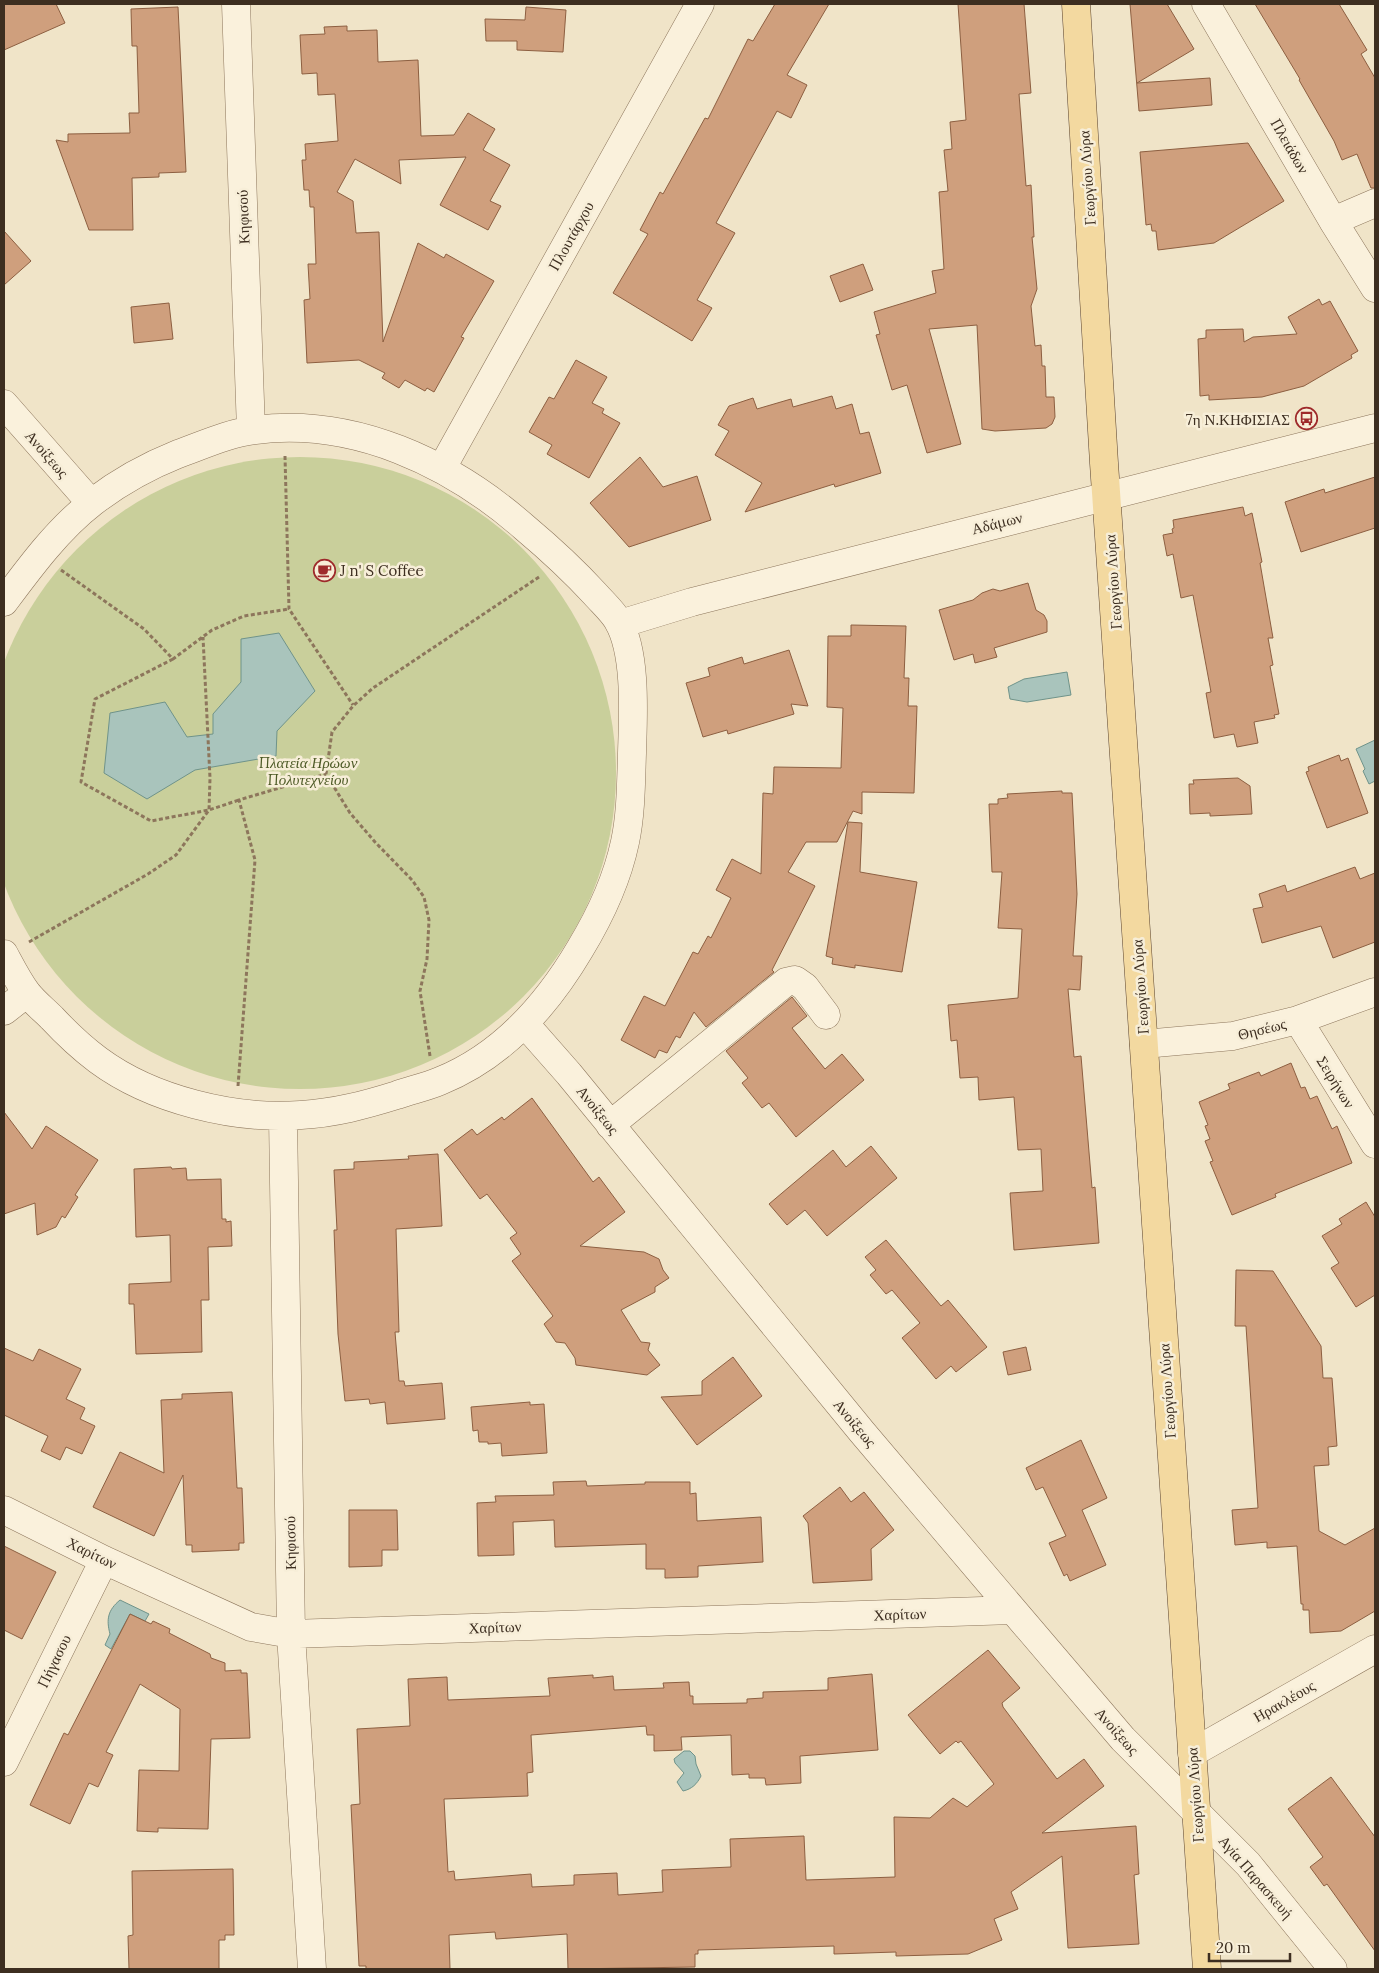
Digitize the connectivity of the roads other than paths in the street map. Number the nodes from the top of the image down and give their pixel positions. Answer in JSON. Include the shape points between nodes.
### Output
{"nodes":[{"id":1,"x":236,"y":4,"type":"edge"},
{"id":2,"x":700,"y":4,"type":"edge"},
{"id":3,"x":1076,"y":4,"type":"edge"},
{"id":4,"x":1206,"y":4,"type":"edge"},
{"id":5,"x":1375,"y":203,"type":"edge"},
{"id":6,"x":1333,"y":221,"type":"junction"},
{"id":7,"x":1375,"y":288,"type":"edge"},
{"id":8,"x":4,"y":404,"type":"edge"},
{"id":9,"x":1375,"y":428,"type":"edge"},
{"id":10,"x":251,"y":430,"type":"junction"},
{"id":11,"x":442,"y":468,"type":"junction"},
{"id":12,"x":1107,"y":496,"type":"junction"},
{"id":13,"x":90,"y":504,"type":"junction"},
{"id":14,"x":4,"y":602,"type":"edge"},
{"id":15,"x":620,"y":624,"type":"junction"},
{"id":16,"x":4,"y":955,"type":"edge"},
{"id":17,"x":1375,"y":992,"type":"edge"},
{"id":18,"x":27,"y":993,"type":"junction"},
{"id":19,"x":4,"y":1010,"type":"edge"},
{"id":20,"x":826,"y":1015,"type":"dead end"},
{"id":21,"x":1298,"y":1020,"type":"junction"},
{"id":22,"x":525,"y":1024,"type":"junction"},
{"id":23,"x":1144,"y":1044,"type":"junction"},
{"id":24,"x":283,"y":1117,"type":"junction"},
{"id":25,"x":610,"y":1125,"type":"junction"},
{"id":26,"x":1375,"y":1144,"type":"edge"},
{"id":27,"x":4,"y":1510,"type":"edge"},
{"id":28,"x":104,"y":1560,"type":"junction"},
{"id":29,"x":1013,"y":1610,"type":"junction"},
{"id":30,"x":291,"y":1634,"type":"junction"},
{"id":31,"x":1375,"y":1649,"type":"edge"},
{"id":32,"x":1192,"y":1753,"type":"junction"},
{"id":33,"x":4,"y":1762,"type":"edge"},
{"id":34,"x":1196,"y":1811,"type":"junction"},
{"id":35,"x":312,"y":1969,"type":"edge"},
{"id":36,"x":1207,"y":1969,"type":"edge"},
{"id":37,"x":1333,"y":1969,"type":"edge"}],
"edges":[{"from":1,"to":10,"type":"street","name":"Κηφισού"},
{"from":2,"to":11,"type":"street","name":"Πλουτάρχου"},
{"from":3,"to":12,"type":"main road","name":"Γεωργίου Λύρα"},
{"from":4,"to":6,"type":"street","name":"Πλειάδων"},
{"from":5,"to":6,"type":"street"},
{"from":6,"to":7,"type":"street","name":"Πλειάδων"},
{"from":8,"to":13,"type":"street","name":"Ανοίξεως"},
{"from":9,"to":12,"type":"street","name":"Αδάμων"},
{"from":10,"to":11,"type":"street","via":[[320,429],[369,439]]},
{"from":10,"to":13,"type":"street","via":[[167,459],[126,480]]},
{"from":11,"to":15,"type":"street","via":[[507,512],[562,561]]},
{"from":12,"to":15,"type":"street","name":"Αδάμων","via":[[692,602]]},
{"from":12,"to":23,"type":"main road","name":"Γεωργίου Λύρα"},
{"from":13,"to":14,"type":"street","via":[[41,554]]},
{"from":15,"to":22,"type":"street","via":[[630,660],[633,710],[626,840],[611,890],[589,935],[561,982]]},
{"from":16,"to":18,"type":"street"},
{"from":17,"to":21,"type":"street","name":"Θησέως"},
{"from":18,"to":19,"type":"street"},
{"from":18,"to":24,"type":"street","via":[[100,1061],[133,1080],[189,1103],[236,1113]]},
{"from":20,"to":25,"type":"street","via":[[805,987],[796,980],[786,982]]},
{"from":21,"to":23,"type":"street","name":"Θησέως","via":[[1233,1036]]},
{"from":21,"to":26,"type":"street","name":"Σειρήνων"},
{"from":22,"to":24,"type":"street","via":[[473,1063],[441,1080],[332,1113]]},
{"from":22,"to":25,"type":"street","name":"Ανοίξεως"},
{"from":23,"to":32,"type":"main road","name":"Γεωργίου Λύρα"},
{"from":24,"to":30,"type":"street","name":"Κηφισού"},
{"from":25,"to":29,"type":"street","name":"Ανοίξεως"},
{"from":27,"to":28,"type":"street","name":"Χαρίτων"},
{"from":28,"to":30,"type":"street","name":"Χαρίτων","via":[[251,1627]]},
{"from":28,"to":33,"type":"street","name":"Πήγασου"},
{"from":29,"to":30,"type":"street","name":"Χαρίτων"},
{"from":29,"to":34,"type":"street","name":"Ανοίξεως","via":[[1122,1739]]},
{"from":30,"to":35,"type":"street","name":"Κηφισού"},
{"from":31,"to":32,"type":"street","name":"Ηρακλέους"},
{"from":32,"to":34,"type":"main road","name":"Γεωργίου Λύρα"},
{"from":34,"to":36,"type":"main road","name":"Γεωργίου Λύρα"},
{"from":34,"to":37,"type":"street","name":"Αγία Παρασκευή","via":[[1248,1864]]}]}
